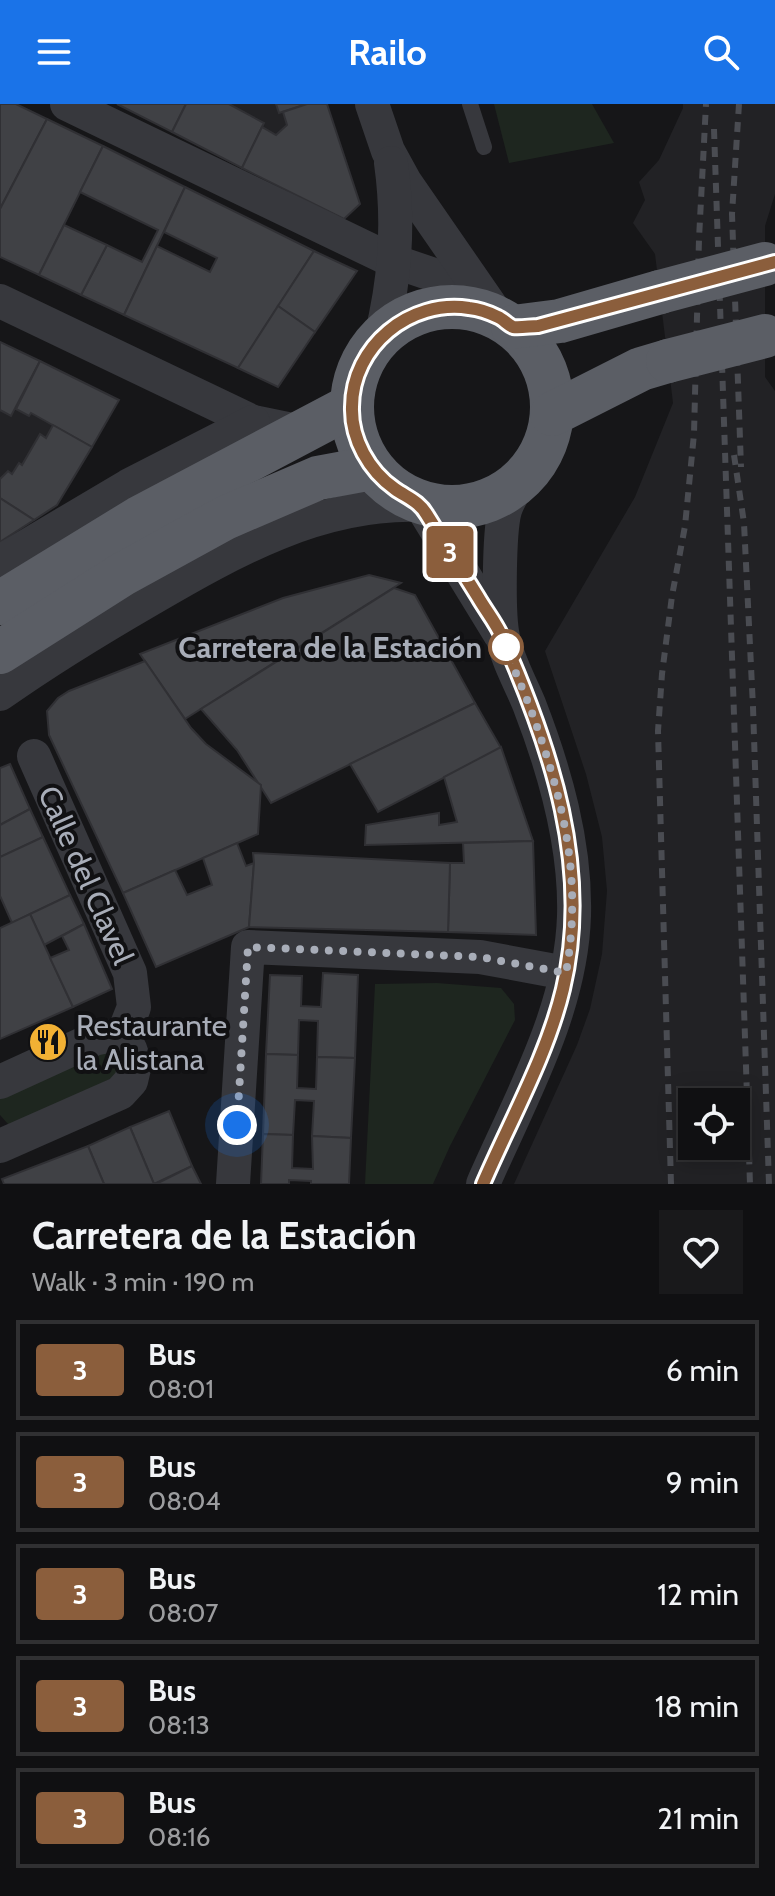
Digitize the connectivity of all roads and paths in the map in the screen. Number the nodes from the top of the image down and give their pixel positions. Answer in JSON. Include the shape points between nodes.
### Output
{"nodes":[{"id":1,"x":67,"y":104,"type":"edge"},
{"id":2,"x":372,"y":104,"type":"edge"},
{"id":3,"x":470,"y":104,"type":"edge"},
{"id":4,"x":484,"y":147,"type":"dead end"},
{"id":5,"x":388,"y":151,"type":"junction"},
{"id":6,"x":393,"y":261,"type":"junction"},
{"id":7,"x":770,"y":263,"type":"edge"},
{"id":8,"x":0,"y":301,"type":"edge"},
{"id":9,"x":497,"y":311,"type":"junction"},
{"id":10,"x":770,"y":335,"type":"edge"},
{"id":11,"x":381,"y":337,"type":"junction"},
{"id":12,"x":351,"y":406,"type":"junction"},
{"id":13,"x":552,"y":414,"type":"junction"},
{"id":14,"x":253,"y":422,"type":"junction"},
{"id":15,"x":309,"y":429,"type":"junction"},
{"id":16,"x":372,"y":468,"type":"junction"},
{"id":17,"x":522,"y":478,"type":"junction"},
{"id":18,"x":421,"y":505,"type":"junction"},
{"id":19,"x":0,"y":562,"type":"edge"},
{"id":20,"x":0,"y":603,"type":"edge"},
{"id":21,"x":503,"y":638,"type":"junction"},
{"id":22,"x":0,"y":652,"type":"edge"},
{"id":23,"x":0,"y":694,"type":"edge"},
{"id":24,"x":34,"y":756,"type":"dead end"},
{"id":25,"x":566,"y":973,"type":"junction"},
{"id":26,"x":121,"y":1040,"type":"junction"},
{"id":27,"x":0,"y":1082,"type":"edge"},
{"id":28,"x":0,"y":1146,"type":"edge"},
{"id":29,"x":233,"y":1184,"type":"edge"},
{"id":30,"x":483,"y":1184,"type":"edge"}],
"edges":[{"from":1,"to":6,"type":"street"},
{"from":2,"to":5,"type":"street"},
{"from":3,"to":4,"type":"lane"},
{"from":5,"to":6,"type":"street","via":[[395,207]]},
{"from":5,"to":9,"type":"street"},
{"from":6,"to":9,"type":"street"},
{"from":6,"to":11,"type":"street"},
{"from":7,"to":9,"type":"highway","bridge":true,"via":[[538,326]]},
{"from":8,"to":14,"type":"street"},
{"from":9,"to":11,"type":"highway","via":[[440,307],[411,315]]},
{"from":9,"to":13,"type":"highway","via":[[536,351],[550,381]]},
{"from":10,"to":13,"type":"highway","bridge":true,"via":[[641,369]]},
{"from":11,"to":12,"type":"highway","via":[[355,379]]},
{"from":12,"to":15,"type":"highway"},
{"from":12,"to":16,"type":"highway","via":[[357,439]]},
{"from":13,"to":17,"type":"highway","via":[[545,444]]},
{"from":14,"to":15,"type":"street"},
{"from":14,"to":19,"type":"street","via":[[128,486]]},
{"from":15,"to":20,"type":"highway","via":[[139,518]]},
{"from":16,"to":18,"type":"highway"},
{"from":16,"to":22,"type":"highway","via":[[318,478],[225,518],[123,574]]},
{"from":17,"to":18,"type":"highway","via":[[479,504]]},
{"from":17,"to":21,"type":"street","via":[[503,521]]},
{"from":18,"to":21,"type":"street"},
{"from":18,"to":23,"type":"street","via":[[361,508],[270,536],[130,611]]},
{"from":21,"to":25,"type":"street","via":[[566,824],[574,894]]},
{"from":24,"to":26,"type":"street","name":"Calle del Clavel","via":[[130,973],[134,1007]]},
{"from":25,"to":29,"type":"street","via":[[480,957],[248,947]]},
{"from":25,"to":30,"type":"street","via":[[545,1042]]},
{"from":26,"to":27,"type":"street","via":[[94,1039]]},
{"from":26,"to":28,"type":"street","via":[[135,1064],[131,1081],[120,1093]]}]}
